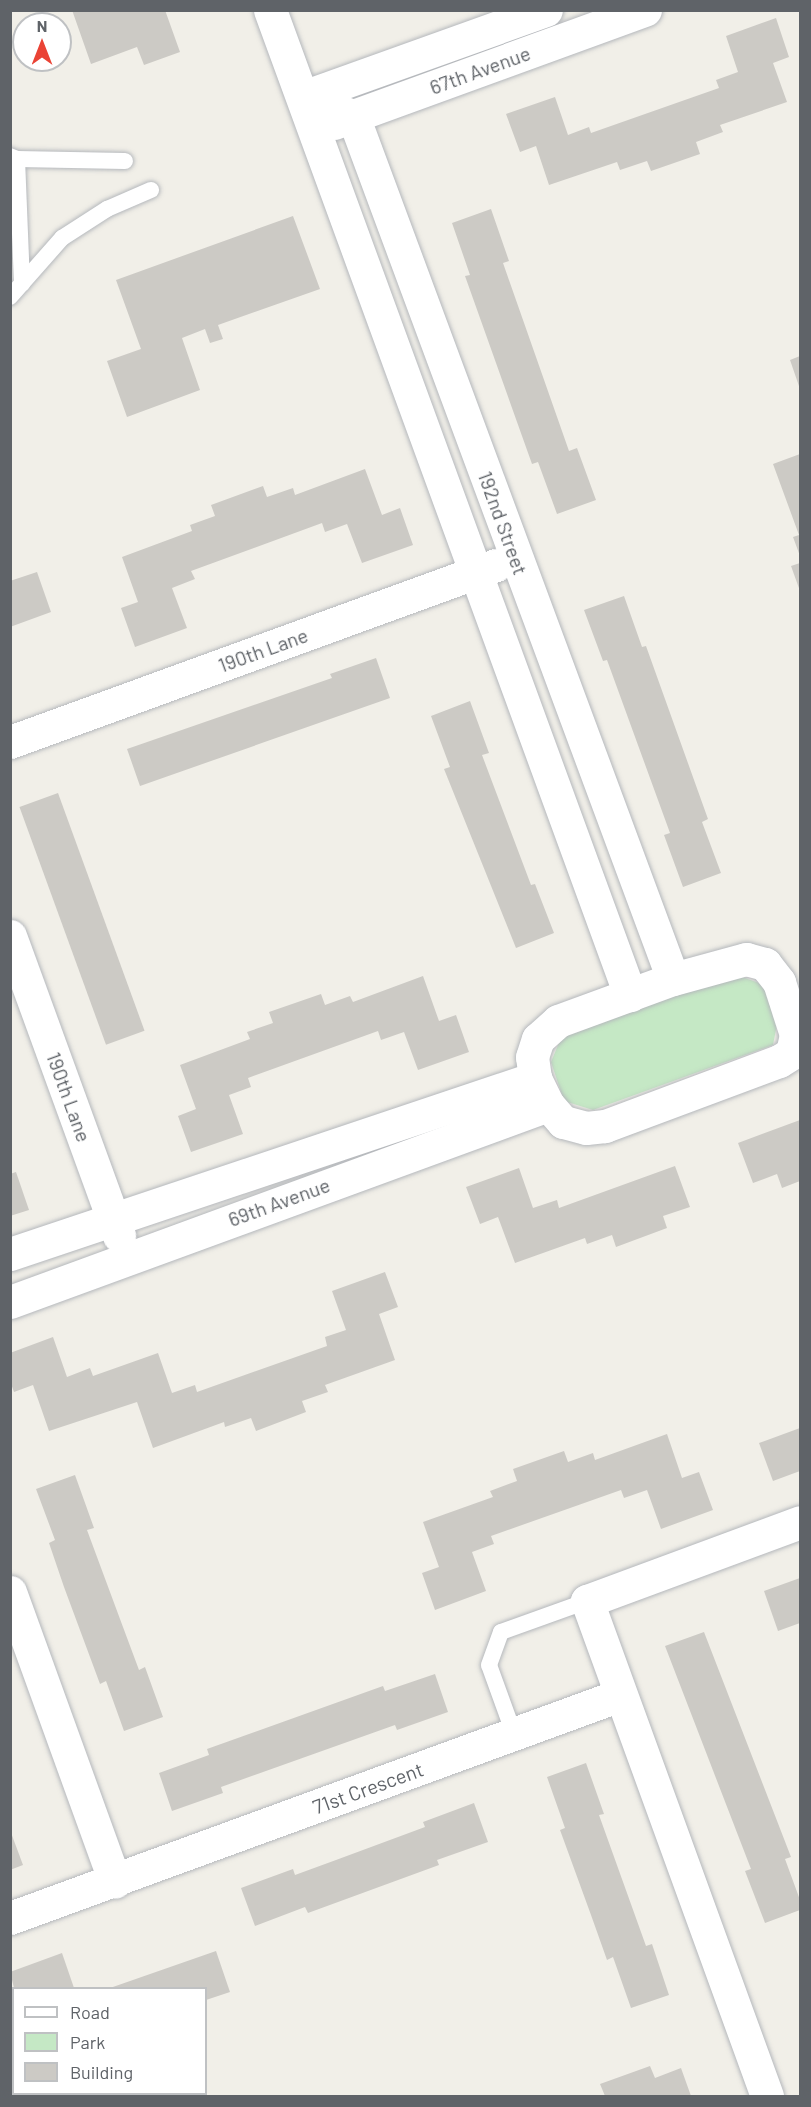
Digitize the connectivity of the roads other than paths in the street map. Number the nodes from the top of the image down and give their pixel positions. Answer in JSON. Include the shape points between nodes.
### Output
{"nodes":[{"id":1,"x":270,"y":10,"type":"edge"},
{"id":2,"x":546,"y":10,"type":"edge"},
{"id":3,"x":645,"y":10,"type":"edge"},
{"id":4,"x":303,"y":97,"type":"junction"},
{"id":5,"x":353,"y":116,"type":"junction"},
{"id":6,"x":315,"y":130,"type":"junction"},
{"id":7,"x":14,"y":157,"type":"edge"},
{"id":8,"x":125,"y":161,"type":"dead end"},
{"id":9,"x":151,"y":189,"type":"dead end"},
{"id":10,"x":22,"y":284,"type":"junction"},
{"id":11,"x":10,"y":297,"type":"edge"},
{"id":12,"x":516,"y":558,"type":"junction"},
{"id":13,"x":476,"y":572,"type":"junction"},
{"id":14,"x":10,"y":742,"type":"edge"},
{"id":15,"x":10,"y":936,"type":"edge"},
{"id":16,"x":790,"y":978,"type":"edge"},
{"id":17,"x":673,"y":979,"type":"junction"},
{"id":18,"x":630,"y":995,"type":"junction"},
{"id":19,"x":795,"y":1012,"type":"edge"},
{"id":20,"x":542,"y":1091,"type":"junction"},
{"id":21,"x":112,"y":1217,"type":"junction"},
{"id":22,"x":10,"y":1254,"type":"edge"},
{"id":23,"x":127,"y":1257,"type":"junction"},
{"id":24,"x":10,"y":1302,"type":"edge"},
{"id":25,"x":801,"y":1522,"type":"edge"},
{"id":26,"x":10,"y":1592,"type":"edge"},
{"id":27,"x":587,"y":1601,"type":"junction"},
{"id":28,"x":620,"y":1695,"type":"junction"},
{"id":29,"x":514,"y":1734,"type":"junction"},
{"id":30,"x":115,"y":1882,"type":"junction"},
{"id":31,"x":10,"y":1918,"type":"edge"},
{"id":32,"x":767,"y":2097,"type":"edge"}],
"edges":[{"from":1,"to":4,"type":"street"},
{"from":2,"to":4,"type":"street","name":"67th Avenue"},
{"from":3,"to":5,"type":"street","name":"67th Avenue"},
{"from":4,"to":5,"type":"street"},
{"from":4,"to":6,"type":"street"},
{"from":5,"to":6,"type":"street","name":"67th Avenue"},
{"from":5,"to":12,"type":"street","name":"192nd Street"},
{"from":6,"to":13,"type":"street"},
{"from":7,"to":8,"type":"lane"},
{"from":7,"to":10,"type":"lane"},
{"from":9,"to":10,"type":"lane","via":[[107,209],[62,238]]},
{"from":10,"to":11,"type":"lane"},
{"from":12,"to":13,"type":"street","name":"190th Lane"},
{"from":12,"to":17,"type":"street","name":"192nd Street"},
{"from":13,"to":14,"type":"street","name":"190th Lane"},
{"from":13,"to":18,"type":"street"},
{"from":15,"to":21,"type":"street","name":"190th Lane"},
{"from":16,"to":17,"type":"street","via":[[746,959]]},
{"from":16,"to":19,"type":"street"},
{"from":17,"to":18,"type":"street"},
{"from":18,"to":20,"type":"street","via":[[558,1021],[538,1039],[532,1057]]},
{"from":19,"to":20,"type":"street","via":[[792,1053],[779,1062],[605,1126],[586,1128],[563,1122]]},
{"from":20,"to":21,"type":"street","name":"69th Avenue"},
{"from":20,"to":23,"type":"street","name":"69th Avenue"},
{"from":21,"to":22,"type":"street","name":"69th Avenue"},
{"from":21,"to":23,"type":"street","name":"190th Lane"},
{"from":23,"to":24,"type":"street","name":"69th Avenue"},
{"from":25,"to":27,"type":"street"},
{"from":26,"to":30,"type":"street"},
{"from":27,"to":28,"type":"street"},
{"from":27,"to":29,"type":"lane","via":[[501,1632],[489,1665]]},
{"from":28,"to":29,"type":"street","name":"71st Crescent"},
{"from":28,"to":32,"type":"street"},
{"from":29,"to":30,"type":"street","name":"71st Crescent"},
{"from":30,"to":31,"type":"street","name":"71st Crescent"}]}
